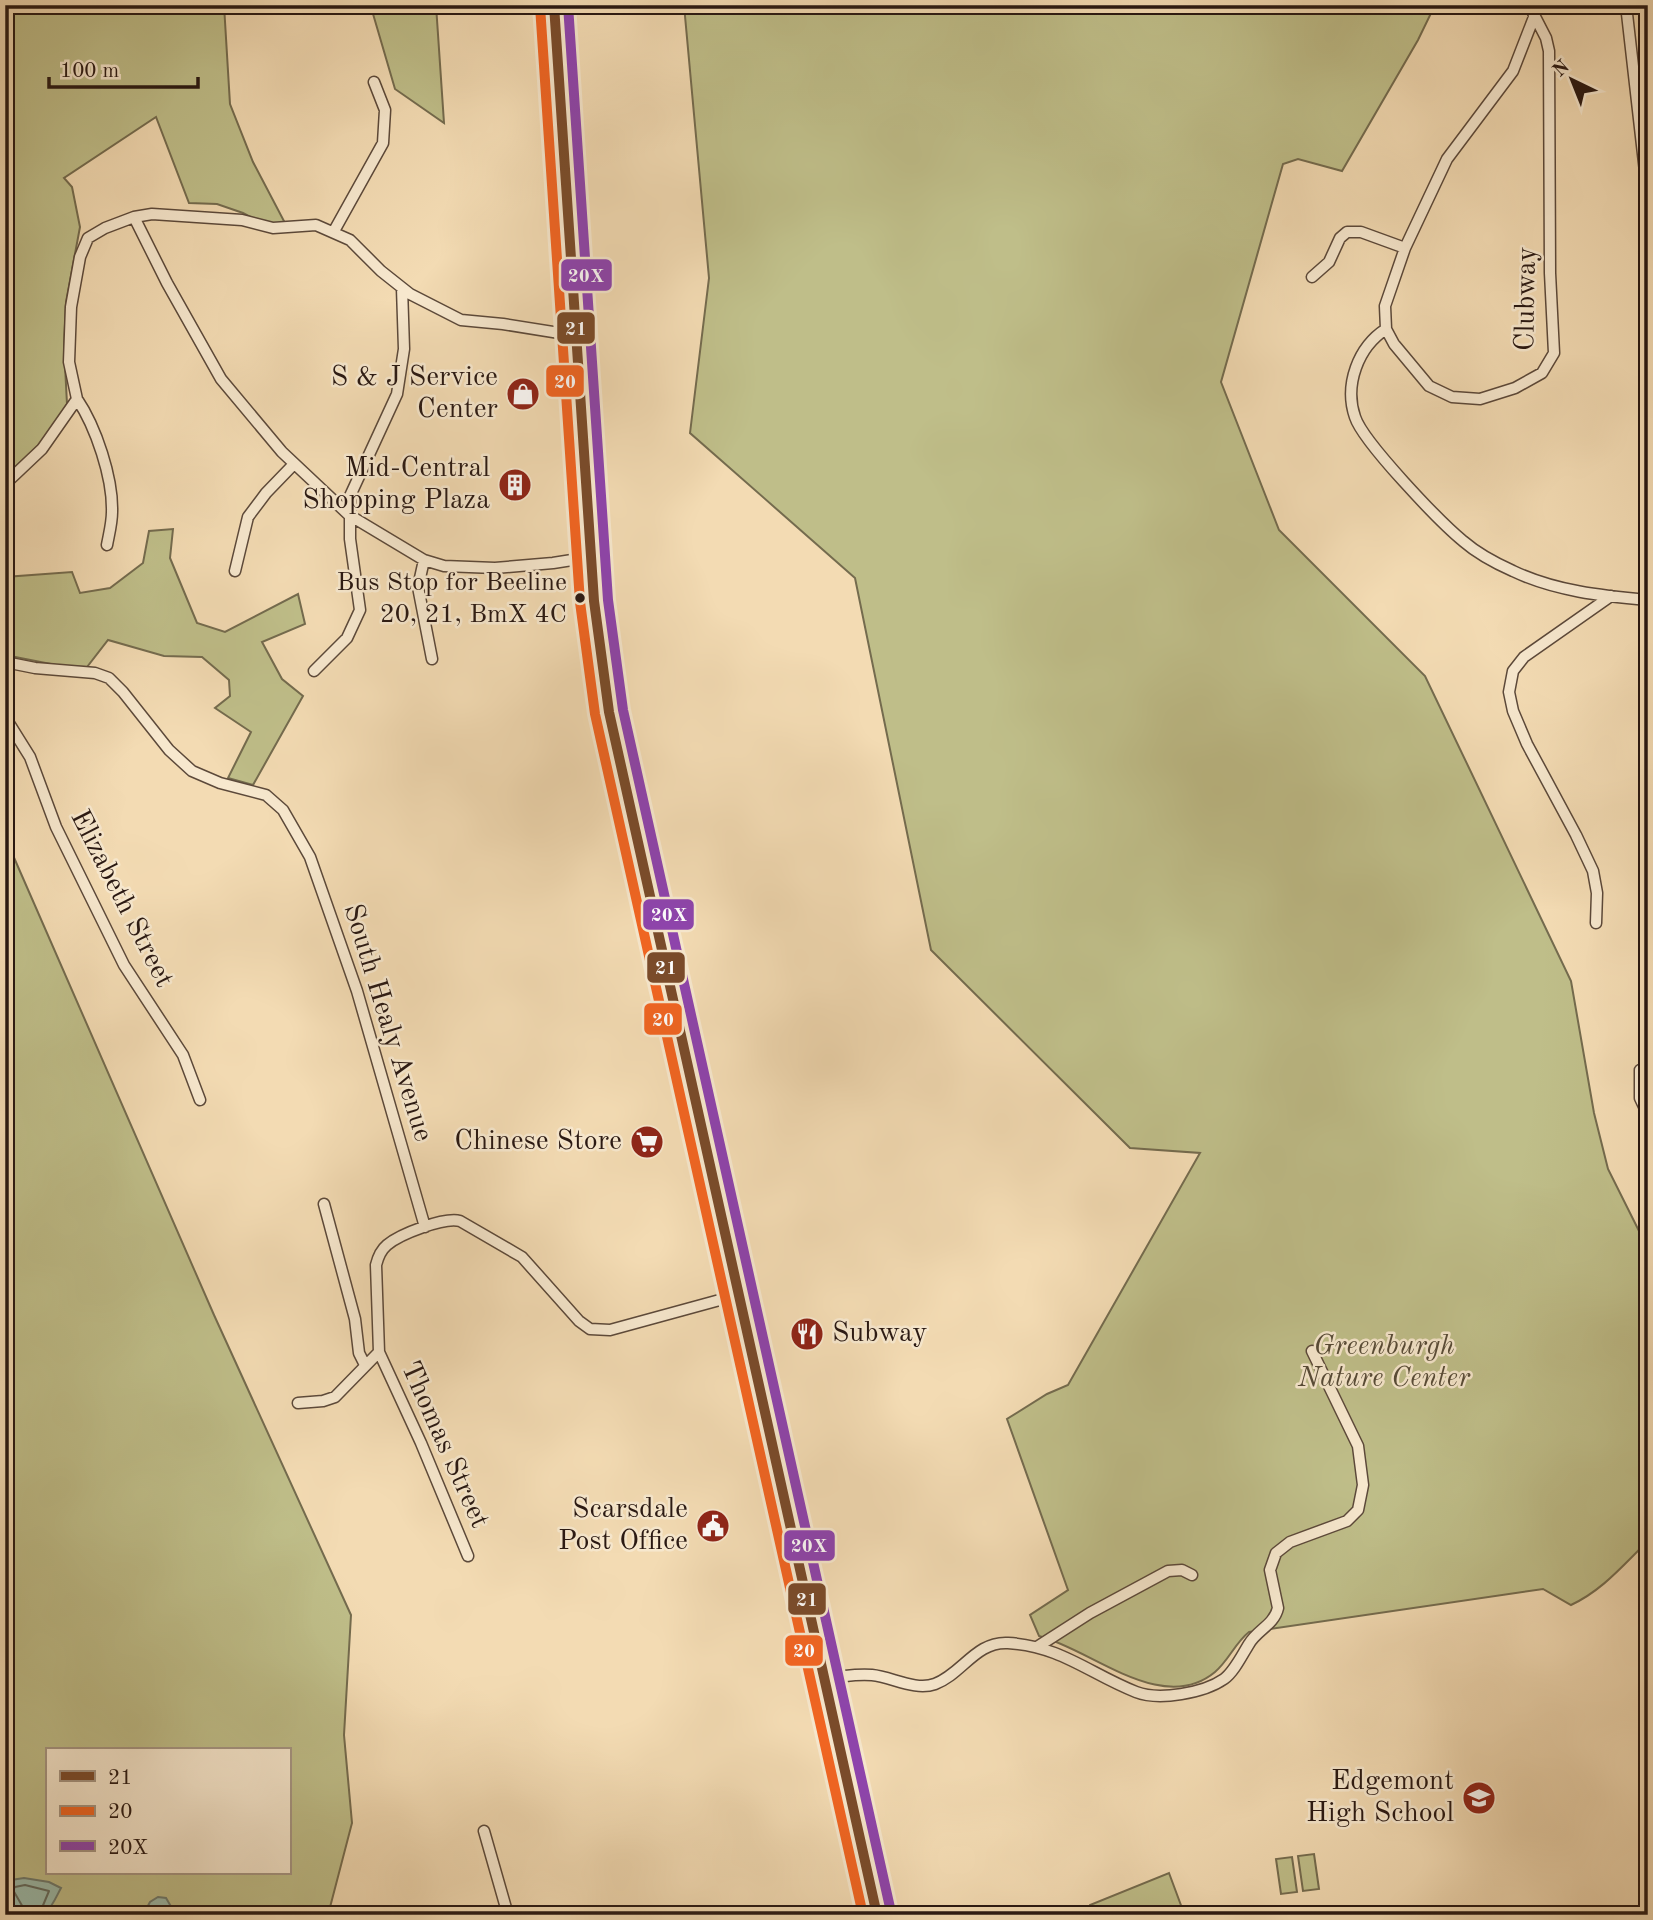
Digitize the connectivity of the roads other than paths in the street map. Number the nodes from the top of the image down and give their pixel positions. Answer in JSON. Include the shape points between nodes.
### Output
{"nodes":[{"id":1,"x":554,"y":5,"type":"edge"},
{"id":2,"x":1529,"y":5,"type":"edge"},
{"id":3,"x":1626,"y":5,"type":"edge"},
{"id":4,"x":1534,"y":17,"type":"junction"},
{"id":5,"x":374,"y":82,"type":"dead end"},
{"id":6,"x":1648,"y":198,"type":"edge"},
{"id":7,"x":134,"y":217,"type":"junction"},
{"id":8,"x":334,"y":231,"type":"junction"},
{"id":9,"x":1405,"y":248,"type":"junction"},
{"id":10,"x":1312,"y":276,"type":"dead end"},
{"id":11,"x":402,"y":288,"type":"junction"},
{"id":12,"x":1386,"y":328,"type":"junction"},
{"id":13,"x":578,"y":336,"type":"junction"},
{"id":14,"x":77,"y":399,"type":"junction"},
{"id":15,"x":295,"y":464,"type":"junction"},
{"id":16,"x":5,"y":484,"type":"edge"},
{"id":17,"x":349,"y":515,"type":"junction"},
{"id":18,"x":107,"y":545,"type":"dead end"},
{"id":19,"x":591,"y":557,"type":"junction"},
{"id":20,"x":424,"y":560,"type":"junction"},
{"id":21,"x":235,"y":571,"type":"dead end"},
{"id":22,"x":1611,"y":596,"type":"junction"},
{"id":23,"x":1648,"y":600,"type":"edge"},
{"id":24,"x":432,"y":659,"type":"dead end"},
{"id":25,"x":5,"y":662,"type":"edge"},
{"id":26,"x":314,"y":671,"type":"dead end"},
{"id":27,"x":5,"y":717,"type":"edge"},
{"id":28,"x":1597,"y":922,"type":"dead end"},
{"id":29,"x":1640,"y":1070,"type":"dead end"},
{"id":30,"x":200,"y":1100,"type":"dead end"},
{"id":31,"x":1648,"y":1115,"type":"edge"},
{"id":32,"x":324,"y":1204,"type":"dead end"},
{"id":33,"x":425,"y":1227,"type":"junction"},
{"id":34,"x":738,"y":1295,"type":"junction"},
{"id":35,"x":1312,"y":1351,"type":"dead end"},
{"id":36,"x":379,"y":1352,"type":"junction"},
{"id":37,"x":365,"y":1365,"type":"junction"},
{"id":38,"x":298,"y":1403,"type":"dead end"},
{"id":39,"x":468,"y":1556,"type":"dead end"},
{"id":40,"x":1192,"y":1575,"type":"dead end"},
{"id":41,"x":1037,"y":1647,"type":"junction"},
{"id":42,"x":825,"y":1679,"type":"junction"},
{"id":43,"x":484,"y":1831,"type":"dead end"},
{"id":44,"x":508,"y":1915,"type":"edge"},
{"id":45,"x":877,"y":1915,"type":"edge"}],
"edges":[{"from":1,"to":13,"type":"main road"},
{"from":2,"to":4,"type":"street","name":"Clubway"},
{"from":3,"to":6,"type":"street"},
{"from":4,"to":9,"type":"street","via":[[1513,71],[1447,159]]},
{"from":4,"to":12,"type":"street","name":"Clubway","via":[[1546,38],[1550,63],[1550,272],[1555,344],[1551,360],[1542,373],[1515,388],[1490,397],[1461,399],[1429,386]]},
{"from":5,"to":8,"type":"street","via":[[385,110],[383,142]]},
{"from":7,"to":8,"type":"street","via":[[242,219],[273,228],[316,225]]},
{"from":7,"to":14,"type":"street","via":[[88,238],[80,257],[71,307],[69,362]]},
{"from":7,"to":15,"type":"street","via":[[221,379]]},
{"from":8,"to":11,"type":"street"},
{"from":9,"to":10,"type":"street","via":[[1362,232],[1347,233],[1329,262]]},
{"from":9,"to":12,"type":"street","via":[[1385,306]]},
{"from":11,"to":13,"type":"street","via":[[461,320]]},
{"from":11,"to":17,"type":"street","via":[[404,349],[397,394],[352,490]]},
{"from":12,"to":22,"type":"street","via":[[1369,343],[1350,386],[1355,417],[1366,438],[1443,523],[1473,549],[1529,579]]},
{"from":13,"to":19,"type":"main road"},
{"from":14,"to":16,"type":"street","via":[[42,449]]},
{"from":14,"to":18,"type":"street","via":[[103,454],[112,511]]},
{"from":15,"to":17,"type":"street"},
{"from":15,"to":21,"type":"street","via":[[248,517]]},
{"from":17,"to":20,"type":"street"},
{"from":17,"to":26,"type":"street","via":[[360,610],[347,638]]},
{"from":19,"to":20,"type":"street","via":[[495,568],[444,566]]},
{"from":19,"to":34,"type":"main road","via":[[608,712]]},
{"from":20,"to":24,"type":"street","via":[[418,587]]},
{"from":22,"to":23,"type":"street"},
{"from":22,"to":28,"type":"street","via":[[1524,657],[1513,671],[1509,692],[1522,734],[1593,871]]},
{"from":25,"to":33,"type":"street","name":"South Healy Avenue","via":[[108,678],[192,771],[266,795],[280,805],[310,857],[356,991]]},
{"from":27,"to":30,"type":"street","name":"Elizabeth Street","via":[[30,757],[56,827],[124,965],[183,1055]]},
{"from":29,"to":31,"type":"street","via":[[1640,1098]]},
{"from":32,"to":37,"type":"street"},
{"from":33,"to":34,"type":"street","via":[[460,1221],[516,1253],[590,1329],[618,1329]]},
{"from":33,"to":36,"type":"street","name":"Thomas Street","via":[[393,1241],[378,1259]]},
{"from":34,"to":42,"type":"main road"},
{"from":35,"to":41,"type":"street","via":[[1358,1446],[1363,1486],[1360,1503],[1347,1521],[1290,1542],[1276,1553],[1270,1570],[1276,1614],[1251,1640],[1226,1678],[1196,1692],[1140,1693]]},
{"from":36,"to":37,"type":"street","name":"Thomas Street"},
{"from":36,"to":39,"type":"street","name":"Thomas Street"},
{"from":37,"to":38,"type":"street","name":"Thomas Street","via":[[335,1397]]},
{"from":40,"to":41,"type":"street","via":[[1168,1571]]},
{"from":41,"to":42,"type":"street","via":[[1004,1642],[978,1650],[935,1684],[919,1686],[875,1675]]},
{"from":42,"to":45,"type":"main road"},
{"from":43,"to":44,"type":"street"}]}
